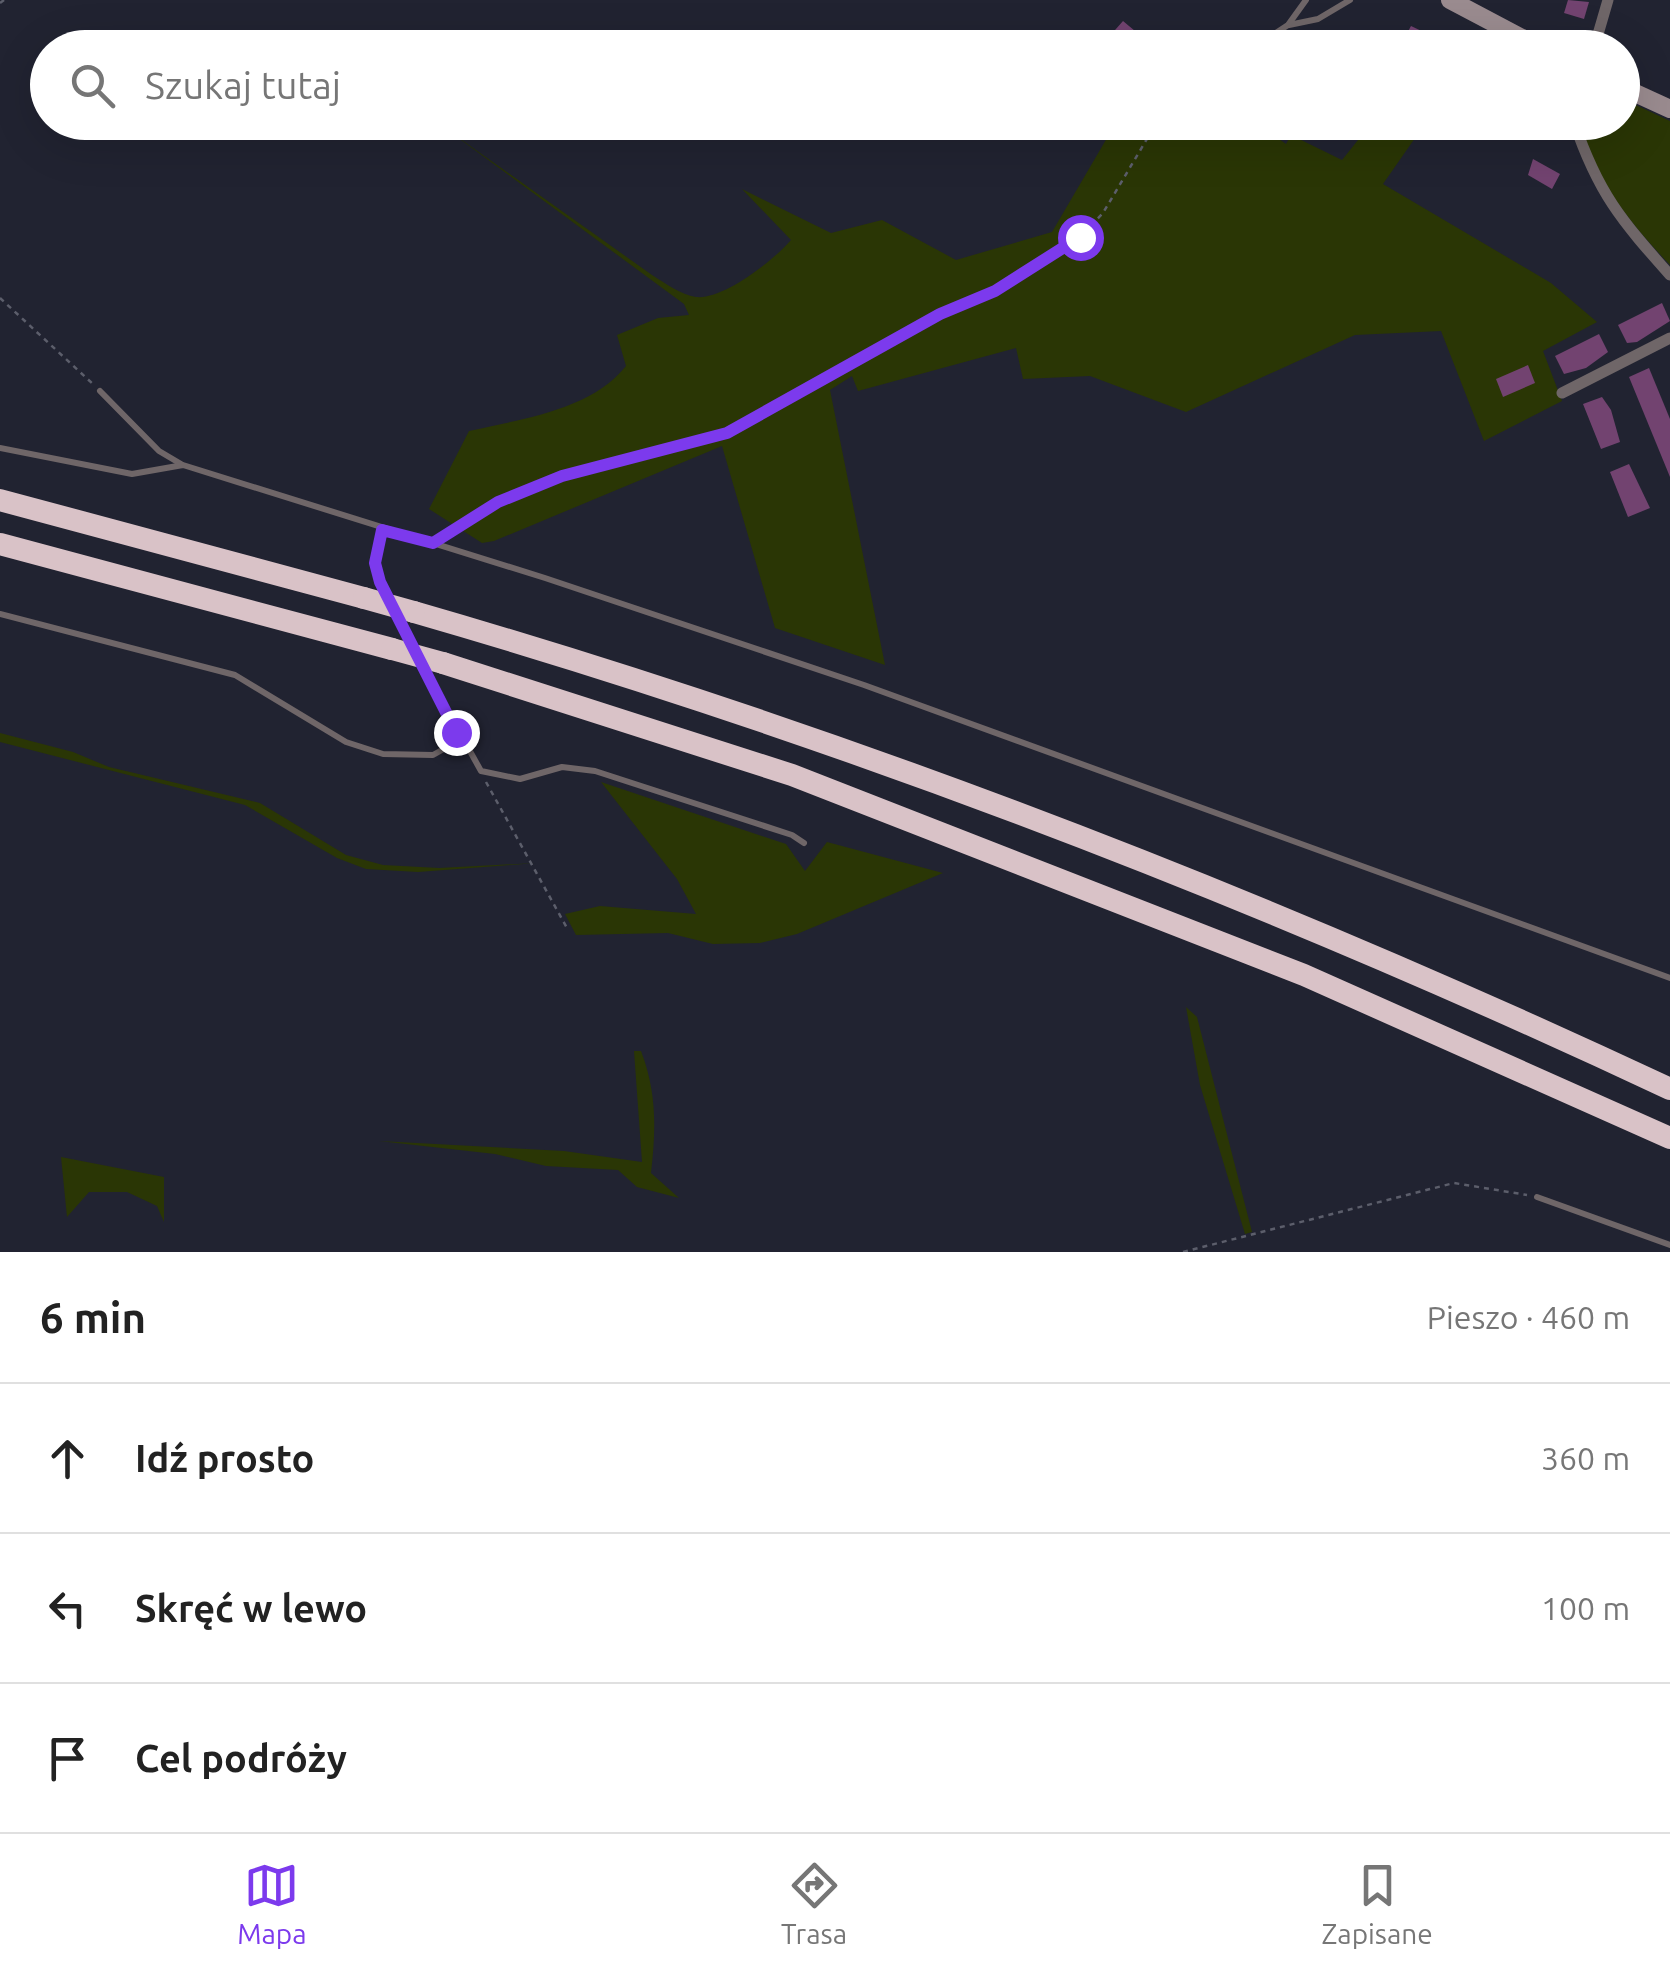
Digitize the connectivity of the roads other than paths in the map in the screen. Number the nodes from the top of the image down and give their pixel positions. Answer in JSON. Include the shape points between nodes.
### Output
{"nodes":[{"id":1,"x":1306,"y":0,"type":"edge"},
{"id":2,"x":1350,"y":0,"type":"edge"},
{"id":3,"x":1450,"y":0,"type":"edge"},
{"id":4,"x":1608,"y":0,"type":"edge"},
{"id":5,"x":1288,"y":25,"type":"junction"},
{"id":6,"x":1280,"y":30,"type":"edge"},
{"id":7,"x":1507,"y":30,"type":"edge"},
{"id":8,"x":1599,"y":30,"type":"edge"},
{"id":9,"x":1640,"y":96,"type":"edge"},
{"id":10,"x":1670,"y":110,"type":"edge"},
{"id":11,"x":1581,"y":140,"type":"edge"},
{"id":12,"x":1670,"y":275,"type":"edge"},
{"id":13,"x":1670,"y":338,"type":"edge"},
{"id":14,"x":100,"y":391,"type":"road end"},
{"id":15,"x":1562,"y":393,"type":"dead end"},
{"id":16,"x":0,"y":448,"type":"edge"},
{"id":17,"x":183,"y":465,"type":"junction"},
{"id":18,"x":0,"y":500,"type":"edge"},
{"id":19,"x":382,"y":530,"type":"junction"},
{"id":20,"x":0,"y":544,"type":"edge"},
{"id":21,"x":0,"y":614,"type":"edge"},
{"id":22,"x":456,"y":732,"type":"junction"},
{"id":23,"x":804,"y":844,"type":"dead end"},
{"id":24,"x":1670,"y":978,"type":"edge"},
{"id":25,"x":1670,"y":1088,"type":"edge"},
{"id":26,"x":1670,"y":1138,"type":"edge"},
{"id":27,"x":1537,"y":1197,"type":"road end"},
{"id":28,"x":1670,"y":1245,"type":"edge"}],
"edges":[{"from":1,"to":5,"type":"lane"},
{"from":2,"to":5,"type":"lane"},
{"from":3,"to":7,"type":"street"},
{"from":4,"to":8,"type":"street"},
{"from":5,"to":6,"type":"lane"},
{"from":9,"to":10,"type":"street"},
{"from":11,"to":12,"type":"street","via":[[1615,214]]},
{"from":13,"to":15,"type":"street"},
{"from":14,"to":17,"type":"lane"},
{"from":16,"to":17,"type":"lane","via":[[132,474]]},
{"from":17,"to":19,"type":"lane"},
{"from":18,"to":25,"type":"highway","bridge":true,"via":[[414,612],[798,733],[1144,862]]},
{"from":19,"to":22,"type":"lane","via":[[375,563],[380,582]]},
{"from":19,"to":24,"type":"lane","via":[[937,710]]},
{"from":20,"to":26,"type":"highway","bridge":true,"via":[[442,663],[792,775],[1304,975]]},
{"from":21,"to":22,"type":"lane","via":[[234,675],[346,742],[383,754],[433,755]]},
{"from":22,"to":23,"type":"lane","via":[[481,772],[520,778],[562,767],[595,771]]},
{"from":27,"to":28,"type":"lane"}]}
